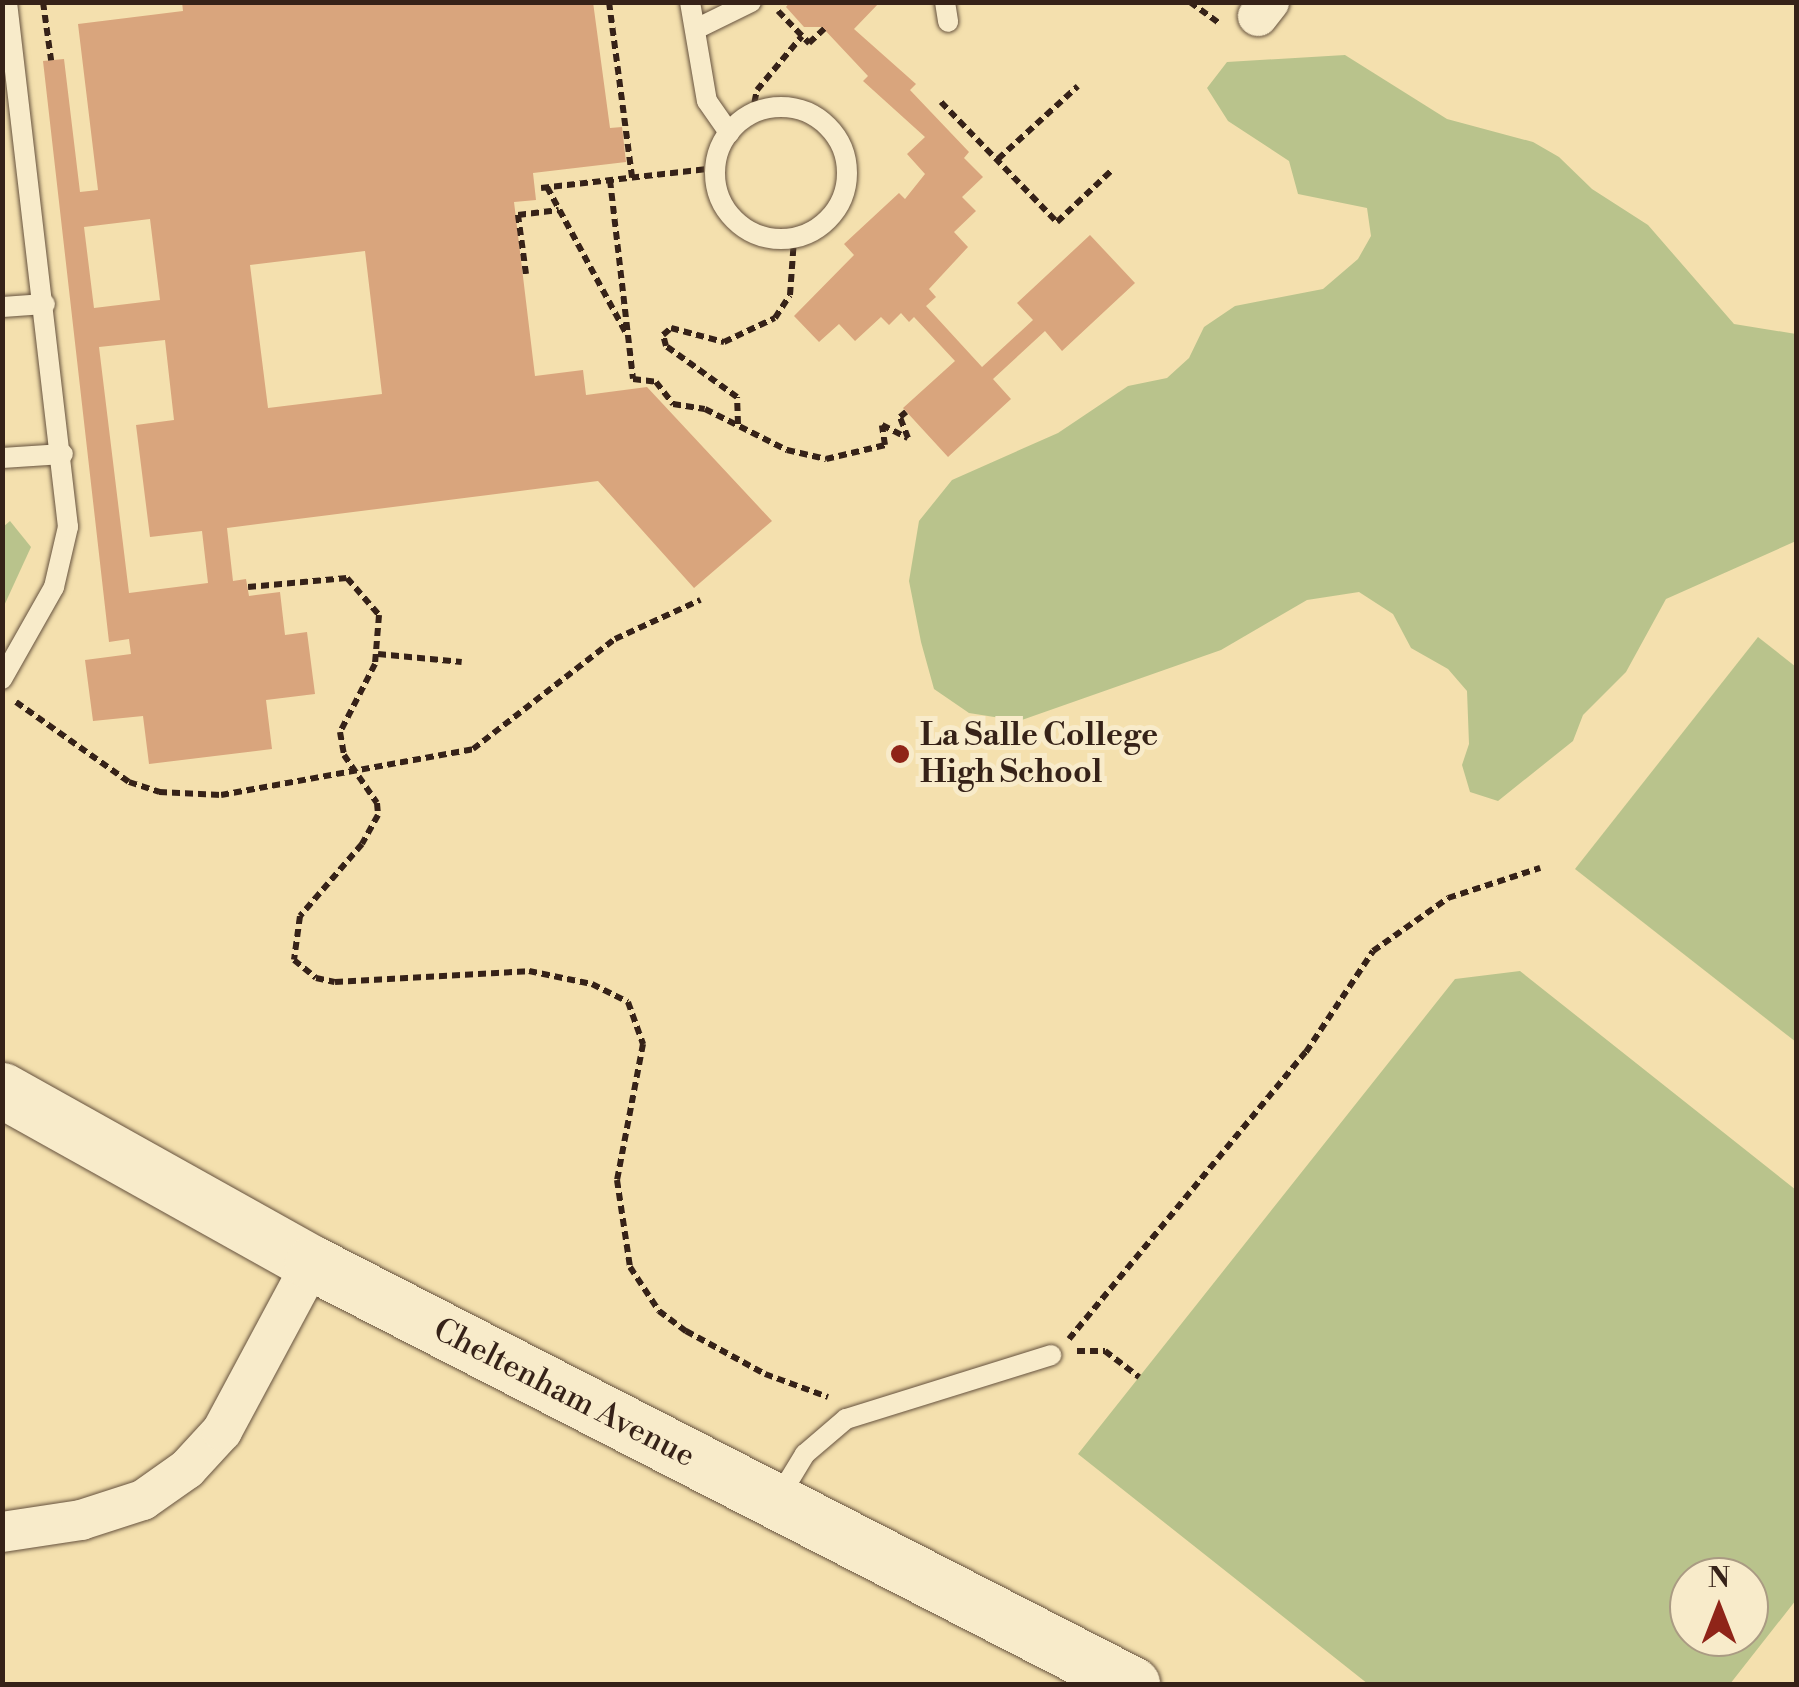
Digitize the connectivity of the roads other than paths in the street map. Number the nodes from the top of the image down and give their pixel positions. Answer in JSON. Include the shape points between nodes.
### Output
{"nodes":[{"id":1,"x":7,"y":2,"type":"edge"},
{"id":2,"x":690,"y":2,"type":"edge"},
{"id":3,"x":752,"y":2,"type":"edge"},
{"id":4,"x":698,"y":28,"type":"junction"},
{"id":5,"x":728,"y":132,"type":"junction"},
{"id":6,"x":46,"y":304,"type":"junction"},
{"id":7,"x":2,"y":308,"type":"edge"},
{"id":8,"x":63,"y":454,"type":"junction"},
{"id":9,"x":2,"y":458,"type":"edge"},
{"id":10,"x":2,"y":680,"type":"edge"},
{"id":11,"x":2,"y":1090,"type":"edge"},
{"id":12,"x":312,"y":1262,"type":"junction"},
{"id":13,"x":1051,"y":1355,"type":"road end"},
{"id":14,"x":776,"y":1502,"type":"junction"},
{"id":15,"x":2,"y":1532,"type":"edge"},
{"id":16,"x":1132,"y":1684,"type":"edge"}],
"edges":[{"from":1,"to":6,"type":"lane"},
{"from":2,"to":4,"type":"lane"},
{"from":3,"to":4,"type":"lane"},
{"from":4,"to":5,"type":"lane","via":[[707,100]]},
{"from":5,"to":5,"type":"lane","via":[[716,168],[719,198],[749,232],[794,239],[815,231],[838,207],[848,174],[845,152],[819,118],[800,110],[752,114]]},
{"from":6,"to":7,"type":"lane"},
{"from":6,"to":8,"type":"lane"},
{"from":8,"to":9,"type":"lane"},
{"from":8,"to":10,"type":"lane","via":[[68,527],[62,566]]},
{"from":11,"to":12,"type":"main road","name":"Cheltenham Avenue"},
{"from":12,"to":14,"type":"main road","name":"Cheltenham Avenue"},
{"from":12,"to":15,"type":"street","via":[[222,1430],[187,1469],[144,1500],[81,1520]]},
{"from":13,"to":14,"type":"lane","via":[[873,1406],[829,1430]]},
{"from":14,"to":16,"type":"main road","name":"Cheltenham Avenue"}]}
